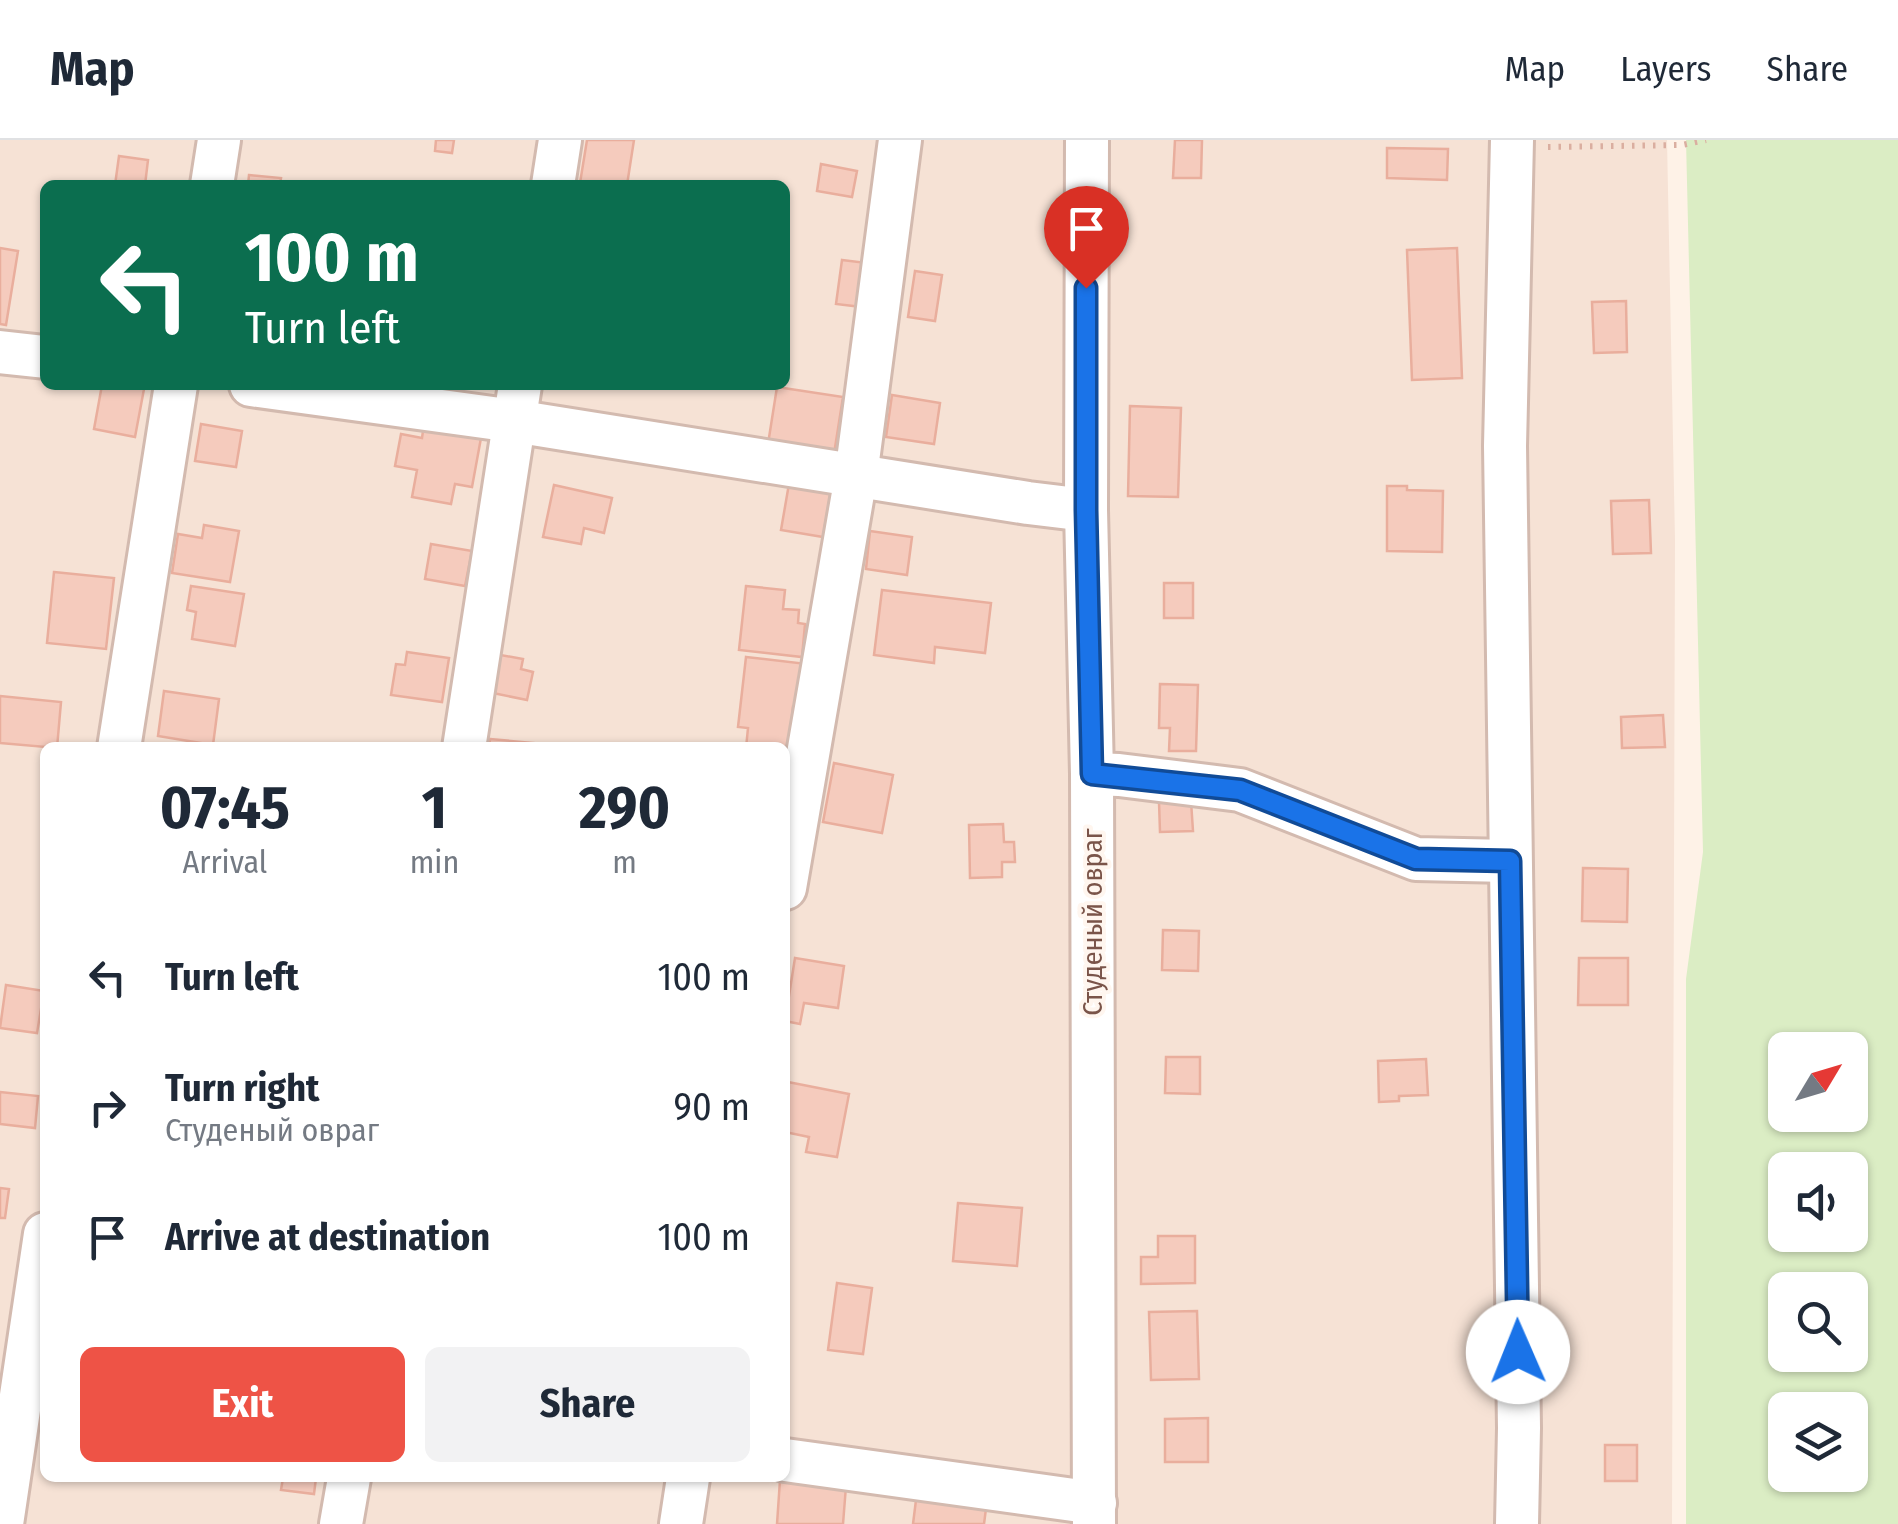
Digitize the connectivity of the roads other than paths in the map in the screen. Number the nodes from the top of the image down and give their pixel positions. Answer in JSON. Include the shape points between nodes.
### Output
{"nodes":[{"id":1,"x":218,"y":140,"type":"edge"},
{"id":2,"x":560,"y":140,"type":"edge"},
{"id":3,"x":900,"y":140,"type":"edge"},
{"id":4,"x":1087,"y":140,"type":"edge"},
{"id":5,"x":1512,"y":144,"type":"edge"},
{"id":6,"x":213,"y":180,"type":"edge"},
{"id":7,"x":554,"y":180,"type":"edge"},
{"id":8,"x":0,"y":352,"type":"edge"},
{"id":9,"x":40,"y":357,"type":"edge"},
{"id":10,"x":175,"y":390,"type":"edge"},
{"id":11,"x":325,"y":390,"type":"edge"},
{"id":12,"x":517,"y":403,"type":"edge"},
{"id":13,"x":856,"y":476,"type":"junction"},
{"id":14,"x":1086,"y":510,"type":"junction"},
{"id":15,"x":120,"y":742,"type":"edge"},
{"id":16,"x":465,"y":742,"type":"edge"},
{"id":17,"x":1092,"y":774,"type":"junction"},
{"id":18,"x":790,"y":859,"type":"edge"},
{"id":19,"x":1510,"y":861,"type":"junction"},
{"id":20,"x":40,"y":1261,"type":"edge"},
{"id":21,"x":24,"y":1348,"type":"edge"},
{"id":22,"x":790,"y":1461,"type":"edge"},
{"id":23,"x":348,"y":1482,"type":"edge"},
{"id":24,"x":687,"y":1482,"type":"edge"},
{"id":25,"x":1094,"y":1514,"type":"edge"},
{"id":26,"x":2,"y":1524,"type":"edge"},
{"id":27,"x":341,"y":1524,"type":"edge"},
{"id":28,"x":681,"y":1524,"type":"edge"},
{"id":29,"x":1517,"y":1524,"type":"edge"}],
"edges":[{"from":1,"to":6,"type":"street"},
{"from":2,"to":7,"type":"street"},
{"from":3,"to":13,"type":"street"},
{"from":4,"to":14,"type":"street","name":"Студеный овраг"},
{"from":5,"to":19,"type":"street","via":[[1505,446]]},
{"from":8,"to":9,"type":"street"},
{"from":10,"to":15,"type":"street"},
{"from":11,"to":12,"type":"street"},
{"from":12,"to":13,"type":"street"},
{"from":12,"to":16,"type":"street"},
{"from":13,"to":14,"type":"street"},
{"from":13,"to":18,"type":"street"},
{"from":14,"to":17,"type":"street","name":"Студеный овраг"},
{"from":17,"to":19,"type":"street","via":[[1240,790],[1416,859]]},
{"from":17,"to":25,"type":"street","name":"Студеный овраг"},
{"from":19,"to":29,"type":"street"},
{"from":20,"to":21,"type":"street"},
{"from":21,"to":26,"type":"street"},
{"from":22,"to":25,"type":"street"},
{"from":23,"to":27,"type":"street"},
{"from":24,"to":28,"type":"street"}]}
